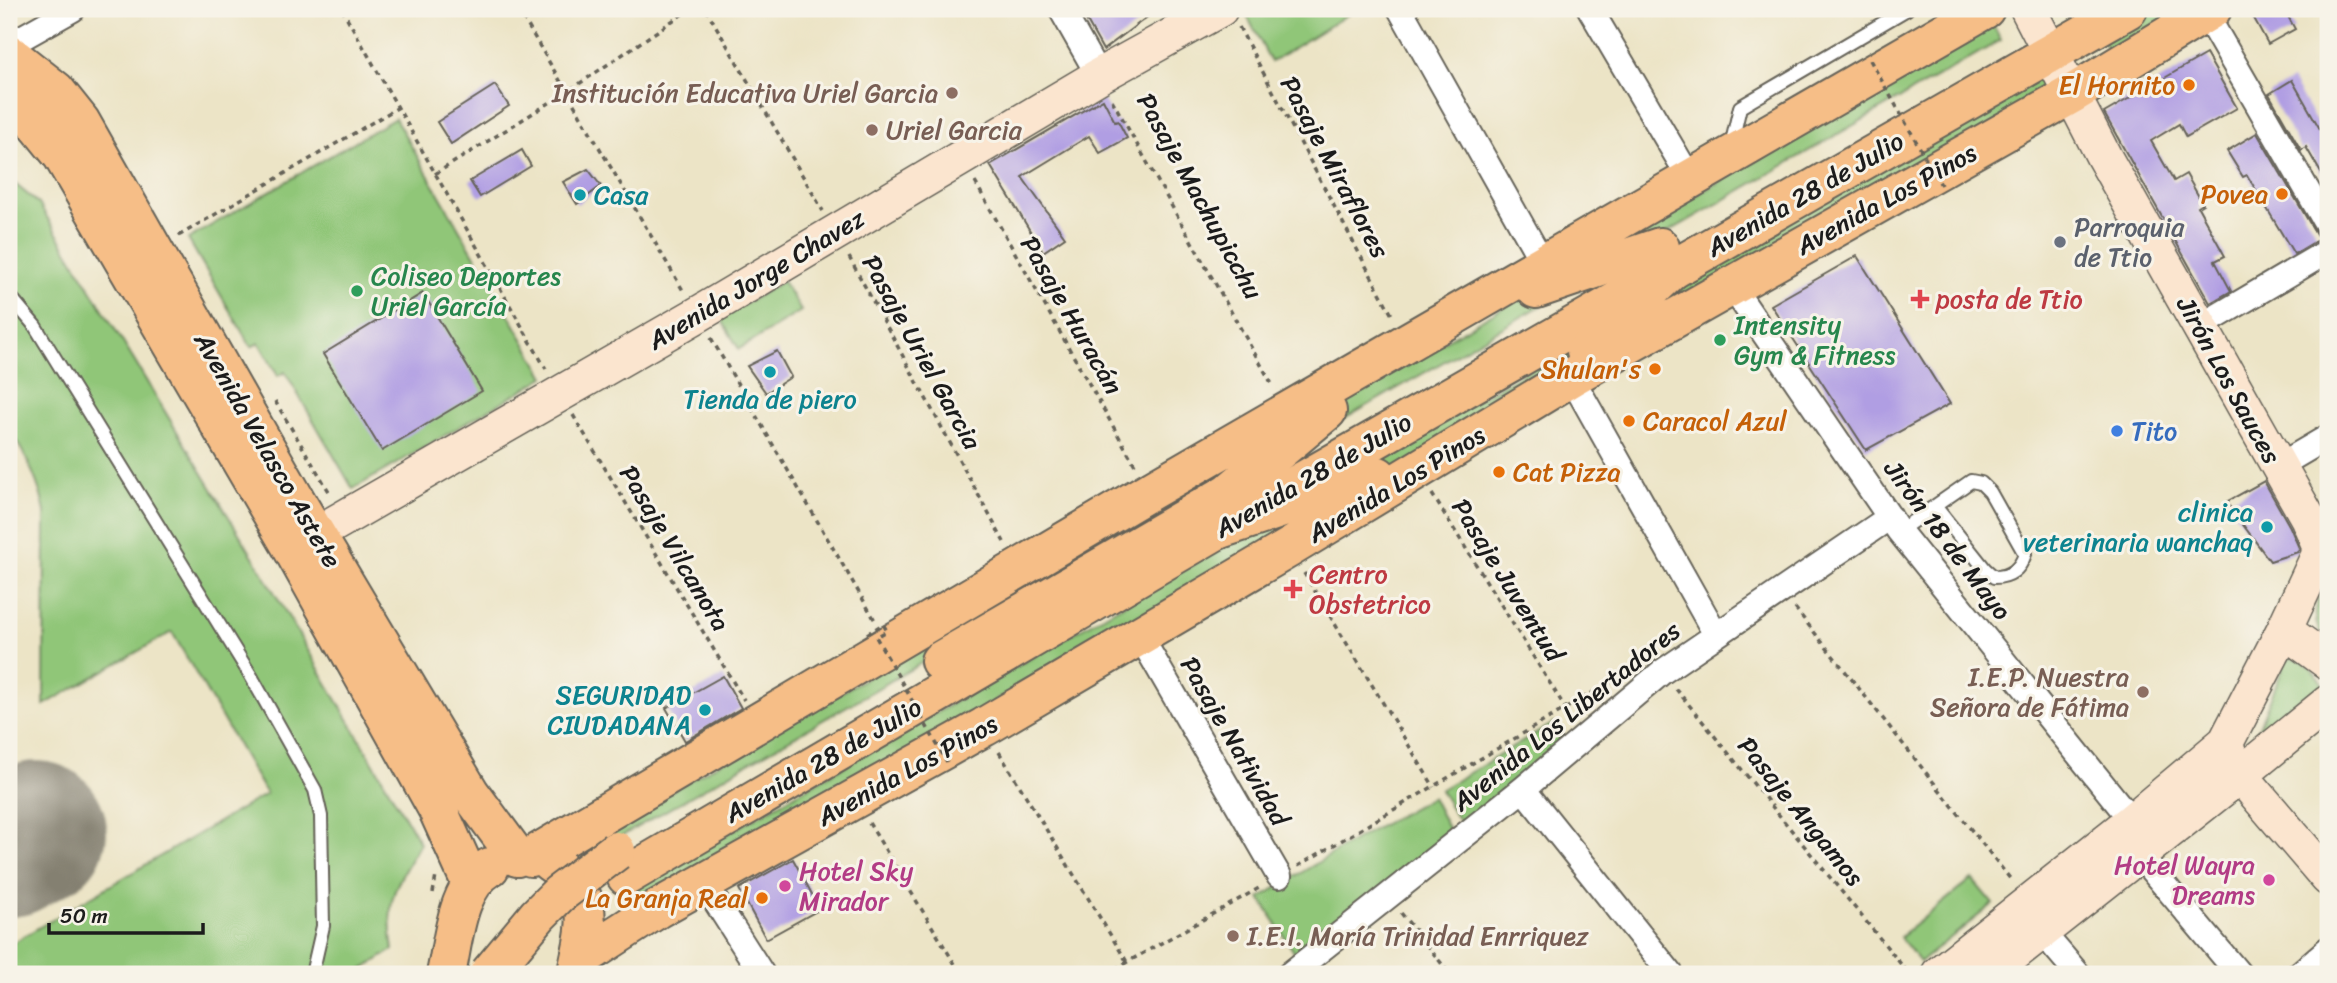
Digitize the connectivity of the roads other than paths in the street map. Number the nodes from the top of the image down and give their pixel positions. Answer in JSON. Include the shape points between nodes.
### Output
{"nodes":[{"id":1,"x":73,"y":9,"type":"edge"},
{"id":2,"x":1062,"y":9,"type":"edge"},
{"id":3,"x":1400,"y":9,"type":"edge"},
{"id":4,"x":1590,"y":9,"type":"edge"},
{"id":5,"x":1907,"y":9,"type":"edge"},
{"id":6,"x":1983,"y":9,"type":"edge"},
{"id":7,"x":2077,"y":9,"type":"edge"},
{"id":8,"x":2128,"y":9,"type":"edge"},
{"id":9,"x":2208,"y":11,"type":"edge"},
{"id":10,"x":47,"y":15,"type":"edge"},
{"id":11,"x":1228,"y":15,"type":"edge"},
{"id":12,"x":2040,"y":31,"type":"edge"},
{"id":13,"x":9,"y":42,"type":"edge"},
{"id":14,"x":9,"y":54,"type":"edge"},
{"id":15,"x":1099,"y":76,"type":"junction"},
{"id":16,"x":2072,"y":94,"type":"junction"},
{"id":17,"x":9,"y":98,"type":"edge"},
{"id":18,"x":1728,"y":159,"type":"junction"},
{"id":19,"x":1691,"y":180,"type":"junction"},
{"id":20,"x":2328,"y":226,"type":"edge"},
{"id":21,"x":2328,"y":251,"type":"edge"},
{"id":22,"x":1667,"y":258,"type":"junction"},
{"id":23,"x":1544,"y":265,"type":"junction"},
{"id":24,"x":1731,"y":285,"type":"junction"},
{"id":25,"x":9,"y":295,"type":"edge"},
{"id":26,"x":1452,"y":318,"type":"junction"},
{"id":27,"x":2199,"y":327,"type":"junction"},
{"id":28,"x":1397,"y":349,"type":"junction"},
{"id":29,"x":1571,"y":377,"type":"junction"},
{"id":30,"x":1491,"y":426,"type":"junction"},
{"id":31,"x":2328,"y":437,"type":"edge"},
{"id":32,"x":1431,"y":462,"type":"junction"},
{"id":33,"x":2277,"y":467,"type":"junction"},
{"id":34,"x":1233,"y":489,"type":"junction"},
{"id":35,"x":1935,"y":506,"type":"junction"},
{"id":36,"x":1894,"y":524,"type":"junction"},
{"id":37,"x":1217,"y":530,"type":"junction"},
{"id":38,"x":304,"y":542,"type":"junction"},
{"id":39,"x":2321,"y":562,"type":"edge"},
{"id":40,"x":1710,"y":624,"type":"dead end"},
{"id":41,"x":2284,"y":630,"type":"junction"},
{"id":42,"x":1140,"y":636,"type":"junction"},
{"id":43,"x":2327,"y":663,"type":"edge"},
{"id":44,"x":2328,"y":703,"type":"edge"},
{"id":45,"x":2226,"y":742,"type":"junction"},
{"id":46,"x":2241,"y":775,"type":"junction"},
{"id":47,"x":1523,"y":789,"type":"junction"},
{"id":48,"x":2132,"y":821,"type":"junction"},
{"id":49,"x":2139,"y":855,"type":"junction"},
{"id":50,"x":524,"y":857,"type":"junction"},
{"id":51,"x":621,"y":864,"type":"junction"},
{"id":52,"x":1279,"y":876,"type":"road end"},
{"id":53,"x":2328,"y":878,"type":"edge"},
{"id":54,"x":471,"y":883,"type":"junction"},
{"id":55,"x":704,"y":883,"type":"junction"},
{"id":56,"x":2035,"y":917,"type":"junction"},
{"id":57,"x":2328,"y":949,"type":"edge"},
{"id":58,"x":578,"y":967,"type":"edge"},
{"id":59,"x":312,"y":974,"type":"edge"},
{"id":60,"x":446,"y":974,"type":"edge"},
{"id":61,"x":489,"y":974,"type":"edge"},
{"id":62,"x":522,"y":974,"type":"edge"},
{"id":63,"x":762,"y":974,"type":"edge"},
{"id":64,"x":1290,"y":974,"type":"edge"},
{"id":65,"x":1671,"y":974,"type":"edge"},
{"id":66,"x":1939,"y":974,"type":"edge"},
{"id":67,"x":1988,"y":974,"type":"edge"},
{"id":68,"x":2078,"y":974,"type":"edge"},
{"id":69,"x":2239,"y":974,"type":"edge"},
{"id":70,"x":2299,"y":974,"type":"edge"}],
"edges":[{"from":1,"to":10,"type":"street"},
{"from":2,"to":15,"type":"street"},
{"from":3,"to":23,"type":"street"},
{"from":4,"to":19,"type":"street"},
{"from":5,"to":18,"type":"lane","via":[[1740,107]]},
{"from":6,"to":18,"type":"main road"},
{"from":7,"to":12,"type":"main road","name":"Avenida 28 de Julio"},
{"from":8,"to":12,"type":"main road","name":"Avenida 28 de Julio"},
{"from":9,"to":16,"type":"main road","name":"Avenida Los Pinos"},
{"from":9,"to":20,"type":"street"},
{"from":10,"to":13,"type":"street","via":[[25,36]]},
{"from":11,"to":15,"type":"street","name":"Avenida Jorge Chavez"},
{"from":12,"to":16,"type":"street","name":"Jirón Los Sauces"},
{"from":12,"to":22,"type":"main road","name":"Avenida 28 de Julio"},
{"from":14,"to":38,"type":"main road","name":"Avenida Velasco Astete","via":[[55,91],[80,121]]},
{"from":15,"to":38,"type":"street","name":"Avenida Jorge Chavez"},
{"from":16,"to":24,"type":"main road","name":"Avenida Los Pinos"},
{"from":16,"to":27,"type":"street","name":"Jirón Los Sauces"},
{"from":17,"to":38,"type":"main road","name":"Avenida Velasco Astete","via":[[27,112],[62,155]]},
{"from":18,"to":19,"type":"main road"},
{"from":19,"to":23,"type":"main road"},
{"from":21,"to":27,"type":"street"},
{"from":22,"to":26,"type":"main road"},
{"from":22,"to":30,"type":"main road","via":[[1592,347]]},
{"from":22,"to":34,"type":"main road","name":"Avenida 28 de Julio"},
{"from":22,"to":37,"type":"main road","name":"Avenida 28 de Julio"},
{"from":23,"to":26,"type":"main road"},
{"from":24,"to":29,"type":"main road","name":"Avenida Los Pinos"},
{"from":24,"to":36,"type":"street","name":"Jirón 18 de Mayo"},
{"from":25,"to":59,"type":"lane","via":[[35,326],[251,676],[315,790],[321,816],[323,926]]},
{"from":26,"to":28,"type":"main road"},
{"from":27,"to":33,"type":"street","name":"Jirón Los Sauces"},
{"from":28,"to":34,"type":"main road"},
{"from":28,"to":50,"type":"main road"},
{"from":29,"to":30,"type":"main road","name":"Avenida Los Pinos"},
{"from":29,"to":40,"type":"street"},
{"from":30,"to":32,"type":"main road","name":"Avenida Los Pinos"},
{"from":31,"to":33,"type":"street"},
{"from":32,"to":37,"type":"main road"},
{"from":32,"to":42,"type":"main road","name":"Avenida Los Pinos"},
{"from":33,"to":39,"type":"street","name":"Jirón Los Sauces","via":[[2315,533]]},
{"from":34,"to":51,"type":"main road","name":"Avenida 28 de Julio"},
{"from":35,"to":35,"type":"lane","via":[[1971,481],[1981,483],[2025,554],[2021,566],[2006,577],[1994,578]]},
{"from":35,"to":36,"type":"lane"},
{"from":36,"to":47,"type":"street","name":"Avenida Los Libertadores","via":[[1781,591],[1662,672]]},
{"from":36,"to":48,"type":"street","name":"Jirón 18 de Mayo"},
{"from":37,"to":51,"type":"main road","name":"Avenida 28 de Julio"},
{"from":38,"to":50,"type":"main road","name":"Avenida Velasco Astete","via":[[470,793]]},
{"from":38,"to":54,"type":"main road","name":"Avenida Velasco Astete"},
{"from":39,"to":41,"type":"street"},
{"from":41,"to":43,"type":"street"},
{"from":41,"to":45,"type":"street"},
{"from":42,"to":52,"type":"street","name":"Pasaje Natividad"},
{"from":42,"to":55,"type":"main road","name":"Avenida Los Pinos"},
{"from":44,"to":46,"type":"street"},
{"from":45,"to":46,"type":"street"},
{"from":45,"to":48,"type":"street"},
{"from":46,"to":49,"type":"street"},
{"from":46,"to":53,"type":"street"},
{"from":47,"to":64,"type":"street","name":"Avenida Los Libertadores"},
{"from":47,"to":65,"type":"street"},
{"from":48,"to":56,"type":"street"},
{"from":49,"to":56,"type":"street"},
{"from":49,"to":69,"type":"street"},
{"from":50,"to":54,"type":"main road","via":[[499,861]]},
{"from":50,"to":58,"type":"main road","via":[[550,862],[578,887],[587,915]]},
{"from":51,"to":61,"type":"main road","name":"Avenida 28 de Julio","bridge":true,"via":[[559,894]]},
{"from":51,"to":62,"type":"main road","name":"Avenida 28 de Julio","via":[[599,894]]},
{"from":54,"to":60,"type":"main road","via":[[462,902]]},
{"from":55,"to":58,"type":"main road","name":"Avenida Los Pinos","via":[[648,915]]},
{"from":55,"to":63,"type":"street"},
{"from":56,"to":66,"type":"street"},
{"from":56,"to":67,"type":"street"},
{"from":56,"to":68,"type":"street"},
{"from":57,"to":70,"type":"street"}]}
